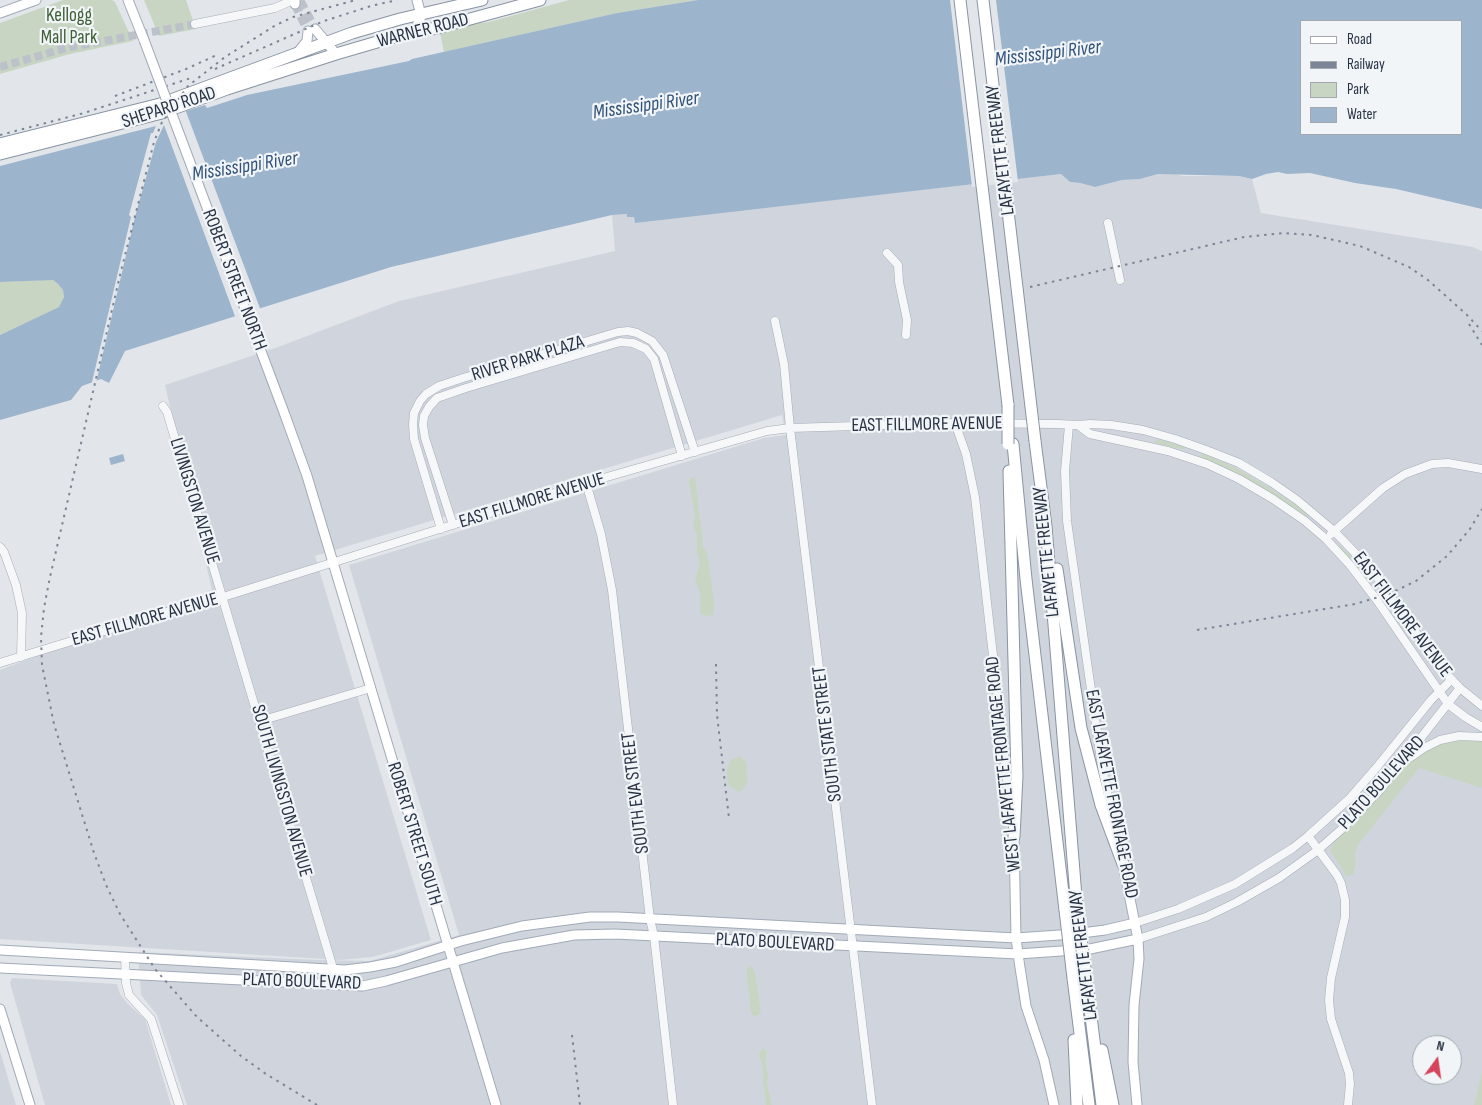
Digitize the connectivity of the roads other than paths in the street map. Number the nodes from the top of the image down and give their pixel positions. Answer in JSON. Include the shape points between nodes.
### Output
{"nodes":[{"id":1,"x":36,"y":0,"type":"edge"},
{"id":2,"x":128,"y":0,"type":"edge"},
{"id":3,"x":417,"y":0,"type":"edge"},
{"id":4,"x":482,"y":0,"type":"edge"},
{"id":5,"x":540,"y":0,"type":"edge"},
{"id":6,"x":960,"y":0,"type":"edge"},
{"id":7,"x":983,"y":0,"type":"edge"},
{"id":8,"x":296,"y":1,"type":"edge"},
{"id":9,"x":0,"y":13,"type":"edge"},
{"id":10,"x":421,"y":15,"type":"junction"},
{"id":11,"x":195,"y":24,"type":"tunnel mouth"},
{"id":12,"x":408,"y":33,"type":"junction"},
{"id":13,"x":326,"y":42,"type":"junction"},
{"id":14,"x":295,"y":54,"type":"junction"},
{"id":15,"x":336,"y":54,"type":"junction"},
{"id":16,"x":0,"y":144,"type":"edge"},
{"id":17,"x":0,"y":154,"type":"edge"},
{"id":18,"x":1108,"y":223,"type":"dead end"},
{"id":19,"x":886,"y":253,"type":"dead end"},
{"id":20,"x":1120,"y":280,"type":"dead end"},
{"id":21,"x":775,"y":321,"type":"dead end"},
{"id":22,"x":906,"y":335,"type":"dead end"},
{"id":23,"x":163,"y":406,"type":"dead end"},
{"id":24,"x":954,"y":423,"type":"junction"},
{"id":25,"x":1069,"y":425,"type":"junction"},
{"id":26,"x":1078,"y":426,"type":"junction"},
{"id":27,"x":790,"y":428,"type":"junction"},
{"id":28,"x":1011,"y":444,"type":"junction"},
{"id":29,"x":695,"y":452,"type":"junction"},
{"id":30,"x":682,"y":456,"type":"junction"},
{"id":31,"x":1482,"y":469,"type":"edge"},
{"id":32,"x":586,"y":484,"type":"junction"},
{"id":33,"x":453,"y":526,"type":"junction"},
{"id":34,"x":1046,"y":526,"type":"junction"},
{"id":35,"x":441,"y":529,"type":"junction"},
{"id":36,"x":1334,"y":531,"type":"junction"},
{"id":37,"x":1326,"y":539,"type":"junction"},
{"id":38,"x":0,"y":547,"type":"edge"},
{"id":39,"x":333,"y":562,"type":"junction"},
{"id":40,"x":223,"y":597,"type":"junction"},
{"id":41,"x":21,"y":657,"type":"junction"},
{"id":42,"x":0,"y":663,"type":"edge"},
{"id":43,"x":1451,"y":680,"type":"junction"},
{"id":44,"x":371,"y":688,"type":"junction"},
{"id":45,"x":1460,"y":688,"type":"junction"},
{"id":46,"x":1439,"y":692,"type":"junction"},
{"id":47,"x":1448,"y":704,"type":"junction"},
{"id":48,"x":1482,"y":706,"type":"edge"},
{"id":49,"x":260,"y":721,"type":"junction"},
{"id":50,"x":1482,"y":727,"type":"edge"},
{"id":51,"x":1482,"y":736,"type":"edge"},
{"id":52,"x":1403,"y":763,"type":"junction"},
{"id":53,"x":1308,"y":836,"type":"junction"},
{"id":54,"x":1014,"y":837,"type":"junction"},
{"id":55,"x":1318,"y":850,"type":"junction"},
{"id":56,"x":1123,"y":864,"type":"junction"},
{"id":57,"x":650,"y":919,"type":"junction"},
{"id":58,"x":1135,"y":923,"type":"junction"},
{"id":59,"x":851,"y":929,"type":"junction"},
{"id":60,"x":654,"y":936,"type":"junction"},
{"id":61,"x":1016,"y":938,"type":"junction"},
{"id":62,"x":1138,"y":939,"type":"junction"},
{"id":63,"x":447,"y":945,"type":"junction"},
{"id":64,"x":854,"y":946,"type":"junction"},
{"id":65,"x":0,"y":950,"type":"edge"},
{"id":66,"x":1018,"y":954,"type":"junction"},
{"id":67,"x":125,"y":957,"type":"junction"},
{"id":68,"x":452,"y":962,"type":"junction"},
{"id":69,"x":0,"y":968,"type":"edge"},
{"id":70,"x":333,"y":970,"type":"junction"},
{"id":71,"x":125,"y":974,"type":"junction"},
{"id":72,"x":1086,"y":980,"type":"junction"},
{"id":73,"x":1074,"y":982,"type":"junction"},
{"id":74,"x":338,"y":985,"type":"junction"},
{"id":75,"x":0,"y":1009,"type":"edge"},
{"id":76,"x":30,"y":1105,"type":"edge"},
{"id":77,"x":179,"y":1105,"type":"edge"},
{"id":78,"x":496,"y":1105,"type":"edge"},
{"id":79,"x":672,"y":1105,"type":"edge"},
{"id":80,"x":872,"y":1105,"type":"edge"},
{"id":81,"x":1054,"y":1105,"type":"edge"},
{"id":82,"x":1078,"y":1105,"type":"edge"},
{"id":83,"x":1089,"y":1105,"type":"edge"},
{"id":84,"x":1102,"y":1105,"type":"edge"},
{"id":85,"x":1113,"y":1105,"type":"edge"},
{"id":86,"x":1138,"y":1105,"type":"edge"},
{"id":87,"x":1348,"y":1105,"type":"edge"}],
"edges":[{"from":1,"to":9,"type":"main road"},
{"from":2,"to":39,"type":"main road","name":"ROBERT STREET NORTH","bridge":true,"via":[[302,461]]},
{"from":3,"to":10,"type":"main road"},
{"from":4,"to":10,"type":"highway","name":"WARNER ROAD"},
{"from":5,"to":12,"type":"highway","name":"WARNER ROAD"},
{"from":6,"to":28,"type":"highway","name":"LAFAYETTE FREEWAY","bridge":true},
{"from":7,"to":34,"type":"highway","name":"LAFAYETTE FREEWAY","bridge":true},
{"from":8,"to":11,"type":"street"},
{"from":10,"to":12,"type":"main road","via":[[416,27]]},
{"from":10,"to":13,"type":"highway","name":"WARNER ROAD"},
{"from":12,"to":15,"type":"highway","name":"WARNER ROAD"},
{"from":13,"to":14,"type":"highway","name":"SHEPARD ROAD"},
{"from":13,"to":14,"type":"main road","via":[[312,30],[305,46]]},
{"from":13,"to":15,"type":"main road"},
{"from":14,"to":16,"type":"highway","name":"SHEPARD ROAD","via":[[160,104]]},
{"from":15,"to":17,"type":"highway","name":"SHEPARD ROAD","via":[[162,113]]},
{"from":18,"to":20,"type":"street"},
{"from":19,"to":22,"type":"street","via":[[898,265],[898,282],[907,320]]},
{"from":21,"to":27,"type":"street","name":"SOUTH STATE STREET","via":[[784,364]]},
{"from":23,"to":40,"type":"street","name":"LIVINGSTON AVENUE"},
{"from":24,"to":25,"type":"street","name":"EAST FILLMORE AVENUE"},
{"from":24,"to":27,"type":"street","name":"EAST FILLMORE AVENUE"},
{"from":24,"to":54,"type":"street","name":"WEST LAFAYETTE FRONTAGE ROAD","via":[[966,454],[975,497]]},
{"from":25,"to":26,"type":"street","name":"EAST FILLMORE AVENUE"},
{"from":25,"to":56,"type":"street","name":"EAST LAFAYETTE FRONTAGE ROAD","via":[[1065,471],[1067,521],[1102,767]]},
{"from":26,"to":36,"type":"street","name":"EAST FILLMORE AVENUE","via":[[1104,424],[1139,430],[1206,450],[1271,482]]},
{"from":26,"to":37,"type":"street","name":"EAST FILLMORE AVENUE","via":[[1090,434],[1168,451],[1208,464],[1272,499]]},
{"from":27,"to":29,"type":"street","name":"EAST FILLMORE AVENUE"},
{"from":27,"to":59,"type":"street","name":"SOUTH STATE STREET"},
{"from":28,"to":54,"type":"highway","via":[[1017,776]]},
{"from":28,"to":73,"type":"highway","name":"LAFAYETTE FREEWAY","bridge":true},
{"from":29,"to":30,"type":"street","name":"EAST FILLMORE AVENUE"},
{"from":29,"to":35,"type":"street","name":"RIVER PARK PLAZA","via":[[663,355],[652,341],[637,333],[618,332],[470,376],[432,389],[414,413],[414,440]]},
{"from":30,"to":32,"type":"street","name":"EAST FILLMORE AVENUE"},
{"from":30,"to":33,"type":"street","name":"RIVER PARK PLAZA","via":[[654,359],[646,349],[633,342],[620,342],[466,388],[437,398],[424,416],[423,425]]},
{"from":31,"to":36,"type":"street","via":[[1448,463],[1411,471],[1393,480]]},
{"from":32,"to":33,"type":"street","name":"EAST FILLMORE AVENUE"},
{"from":32,"to":57,"type":"street","name":"SOUTH EVA STREET","via":[[601,534],[612,590]]},
{"from":33,"to":35,"type":"street","name":"EAST FILLMORE AVENUE"},
{"from":34,"to":56,"type":"highway","via":[[1058,576],[1083,736],[1101,805]]},
{"from":34,"to":72,"type":"highway","name":"LAFAYETTE FREEWAY","bridge":true,"via":[[1077,909]]},
{"from":35,"to":39,"type":"street","name":"EAST FILLMORE AVENUE"},
{"from":36,"to":37,"type":"street"},
{"from":36,"to":43,"type":"street","name":"EAST FILLMORE AVENUE","via":[[1374,574]]},
{"from":37,"to":46,"type":"street","name":"EAST FILLMORE AVENUE","via":[[1376,599]]},
{"from":38,"to":41,"type":"street","via":[[16,585],[22,613]]},
{"from":39,"to":40,"type":"street","name":"EAST FILLMORE AVENUE"},
{"from":39,"to":44,"type":"main road","name":"ROBERT STREET SOUTH"},
{"from":40,"to":41,"type":"street","name":"EAST FILLMORE AVENUE"},
{"from":40,"to":49,"type":"street","name":"SOUTH LIVINGSTON AVENUE"},
{"from":41,"to":42,"type":"street","name":"EAST FILLMORE AVENUE"},
{"from":43,"to":45,"type":"street","name":"EAST FILLMORE AVENUE"},
{"from":43,"to":46,"type":"street","name":"PLATO BOULEVARD"},
{"from":44,"to":49,"type":"street"},
{"from":44,"to":63,"type":"main road","name":"ROBERT STREET SOUTH"},
{"from":45,"to":47,"type":"street","name":"PLATO BOULEVARD"},
{"from":45,"to":48,"type":"street","name":"EAST FILLMORE AVENUE"},
{"from":46,"to":47,"type":"street","name":"EAST FILLMORE AVENUE"},
{"from":46,"to":53,"type":"street","name":"PLATO BOULEVARD","via":[[1350,798]]},
{"from":47,"to":50,"type":"street","name":"EAST FILLMORE AVENUE"},
{"from":47,"to":52,"type":"street","name":"PLATO BOULEVARD"},
{"from":49,"to":70,"type":"street","name":"SOUTH LIVINGSTON AVENUE"},
{"from":51,"to":52,"type":"street","via":[[1440,740]]},
{"from":52,"to":55,"type":"street","name":"PLATO BOULEVARD","via":[[1365,807]]},
{"from":53,"to":55,"type":"street"},
{"from":53,"to":58,"type":"street","name":"PLATO BOULEVARD","via":[[1235,884],[1178,909]]},
{"from":54,"to":61,"type":"main road","name":"WEST LAFAYETTE FRONTAGE ROAD"},
{"from":55,"to":62,"type":"street","name":"PLATO BOULEVARD","via":[[1237,902],[1206,917]]},
{"from":55,"to":87,"type":"street","via":[[1337,875],[1345,900],[1345,917],[1329,1000],[1331,1019],[1349,1072]]},
{"from":56,"to":58,"type":"main road","name":"EAST LAFAYETTE FRONTAGE ROAD"},
{"from":57,"to":59,"type":"main road","name":"PLATO BOULEVARD"},
{"from":57,"to":60,"type":"street","name":"SOUTH EVA STREET"},
{"from":57,"to":63,"type":"main road","name":"PLATO BOULEVARD","via":[[618,916],[566,919],[522,926]]},
{"from":58,"to":61,"type":"main road","name":"PLATO BOULEVARD","via":[[1074,934]]},
{"from":58,"to":62,"type":"main road","name":"EAST LAFAYETTE FRONTAGE ROAD"},
{"from":59,"to":61,"type":"main road","name":"PLATO BOULEVARD"},
{"from":59,"to":64,"type":"street","name":"SOUTH STATE STREET"},
{"from":60,"to":64,"type":"main road","name":"PLATO BOULEVARD"},
{"from":60,"to":68,"type":"main road","name":"PLATO BOULEVARD","via":[[574,935],[525,942]]},
{"from":60,"to":79,"type":"street","name":"SOUTH EVA STREET"},
{"from":61,"to":66,"type":"main road","name":"WEST LAFAYETTE FRONTAGE ROAD"},
{"from":62,"to":66,"type":"main road","name":"PLATO BOULEVARD","via":[[1090,949]]},
{"from":62,"to":86,"type":"main road","name":"EAST LAFAYETTE FRONTAGE ROAD","via":[[1133,1062]]},
{"from":63,"to":68,"type":"main road","name":"ROBERT STREET SOUTH"},
{"from":63,"to":70,"type":"main road","name":"PLATO BOULEVARD","via":[[382,965]]},
{"from":64,"to":66,"type":"main road","name":"PLATO BOULEVARD"},
{"from":64,"to":80,"type":"street","name":"SOUTH STATE STREET"},
{"from":65,"to":67,"type":"main road","name":"PLATO BOULEVARD"},
{"from":66,"to":81,"type":"main road","name":"WEST LAFAYETTE FRONTAGE ROAD","via":[[1026,1006],[1044,1060]]},
{"from":67,"to":70,"type":"main road","name":"PLATO BOULEVARD"},
{"from":67,"to":71,"type":"street"},
{"from":68,"to":74,"type":"main road","name":"PLATO BOULEVARD","via":[[380,983]]},
{"from":68,"to":78,"type":"main road","name":"ROBERT STREET SOUTH"},
{"from":69,"to":71,"type":"main road","name":"PLATO BOULEVARD"},
{"from":70,"to":74,"type":"street","name":"SOUTH LIVINGSTON AVENUE"},
{"from":71,"to":74,"type":"main road","name":"PLATO BOULEVARD"},
{"from":71,"to":77,"type":"street","via":[[129,995],[151,1019]]},
{"from":72,"to":84,"type":"highway","name":"LAFAYETTE FREEWAY"},
{"from":72,"to":85,"type":"highway"},
{"from":73,"to":82,"type":"highway"},
{"from":73,"to":83,"type":"highway","name":"LAFAYETTE FREEWAY"},
{"from":75,"to":76,"type":"main road"}]}
